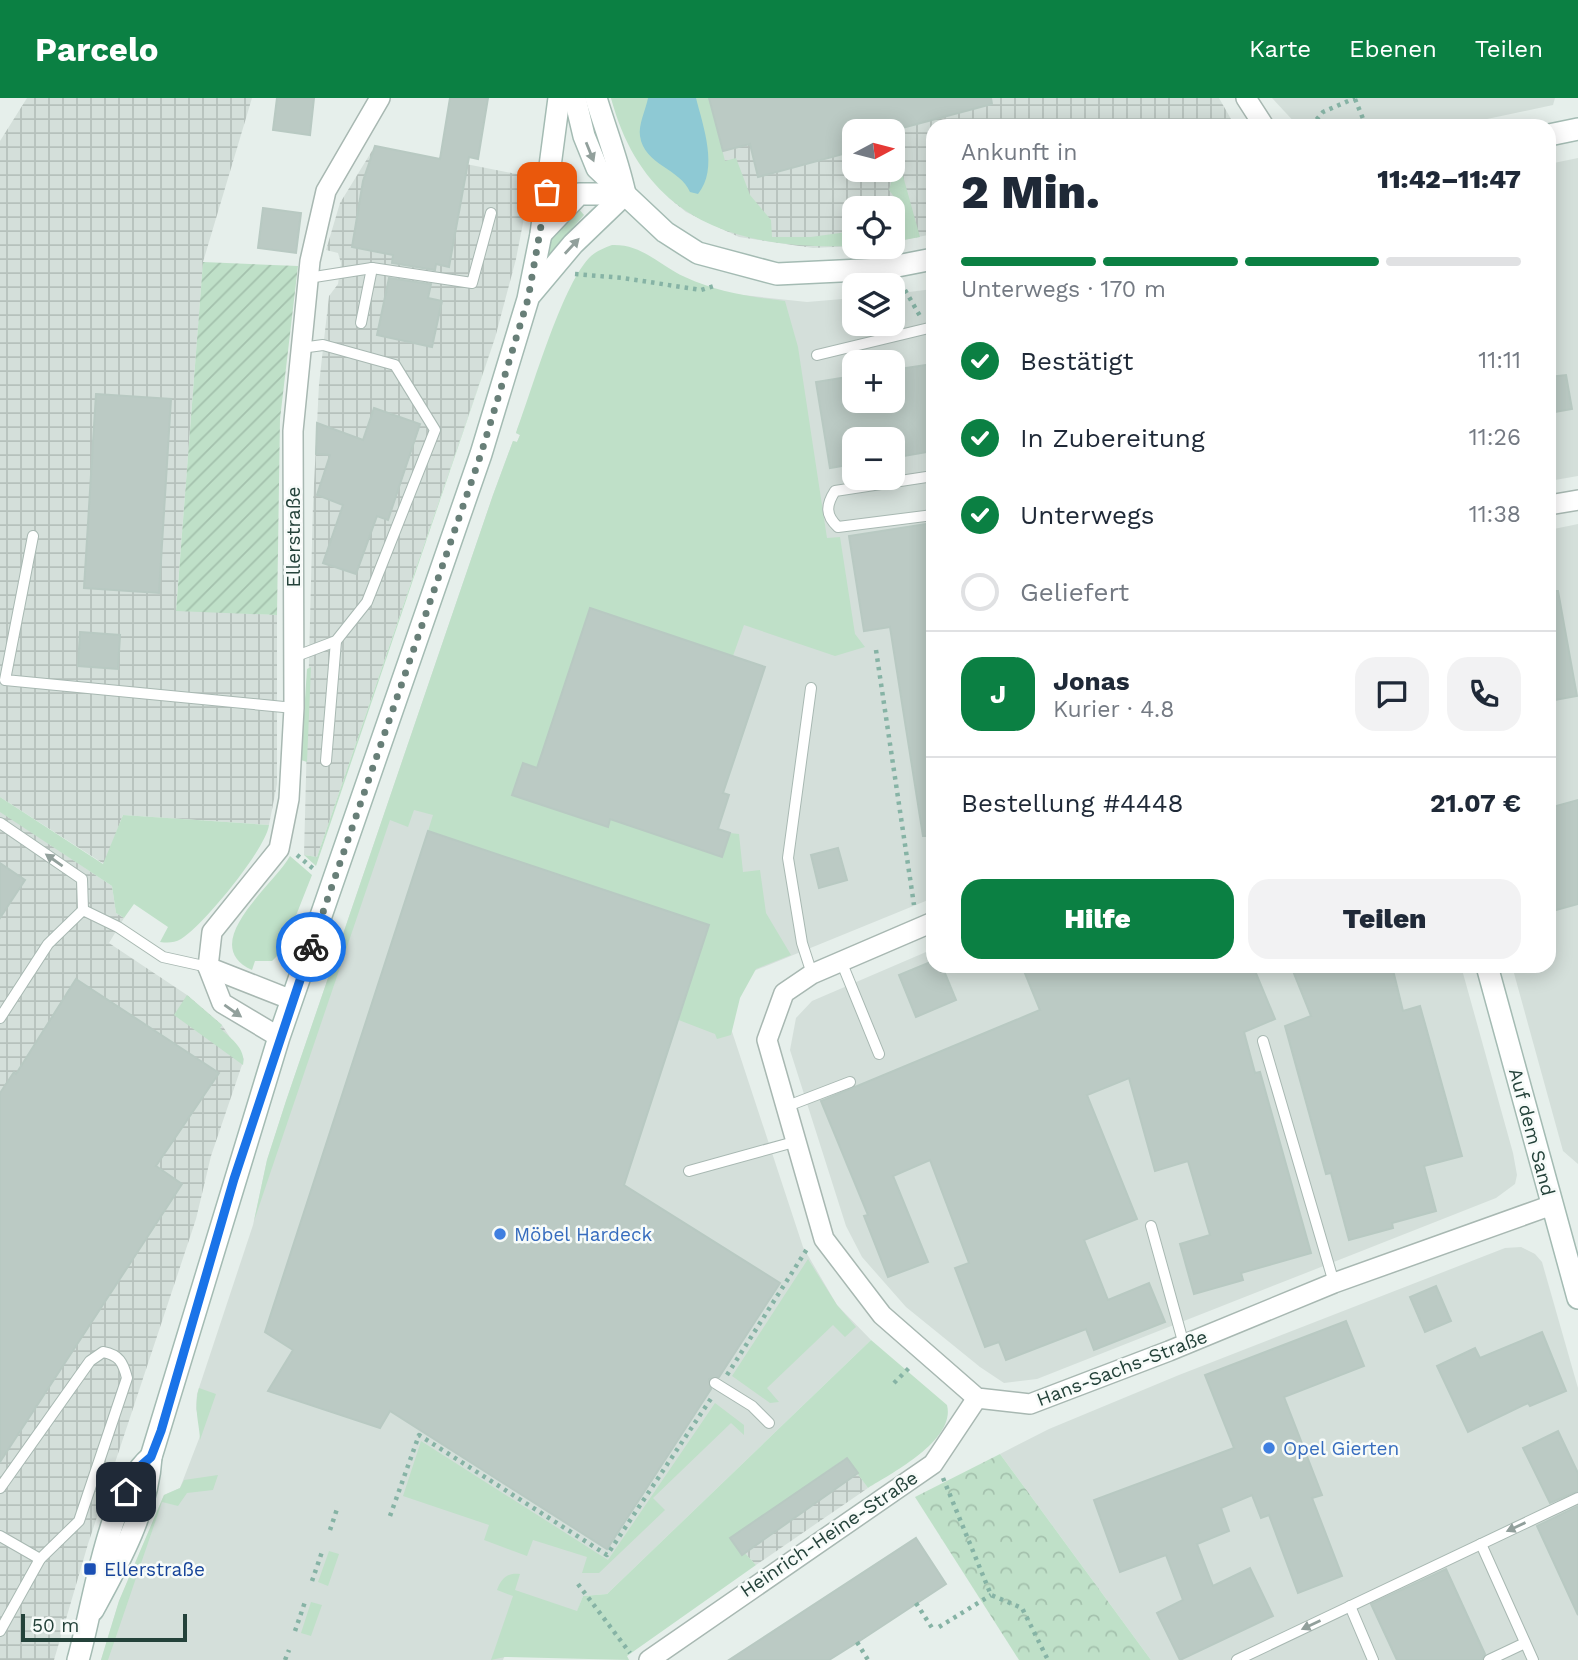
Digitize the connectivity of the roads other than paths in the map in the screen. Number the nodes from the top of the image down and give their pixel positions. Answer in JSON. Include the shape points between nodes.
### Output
{"nodes":[{"id":1,"x":380,"y":98,"type":"edge"},
{"id":2,"x":559,"y":98,"type":"edge"},
{"id":3,"x":575,"y":98,"type":"edge"},
{"id":4,"x":596,"y":98,"type":"edge"},
{"id":5,"x":1245,"y":98,"type":"edge"},
{"id":6,"x":1259,"y":119,"type":"edge"},
{"id":7,"x":1578,"y":129,"type":"edge"},
{"id":8,"x":1556,"y":134,"type":"edge"},
{"id":9,"x":625,"y":194,"type":"junction"},
{"id":10,"x":491,"y":213,"type":"dead end"},
{"id":11,"x":541,"y":234,"type":"junction"},
{"id":12,"x":926,"y":260,"type":"edge"},
{"id":13,"x":372,"y":268,"type":"junction"},
{"id":14,"x":308,"y":278,"type":"junction"},
{"id":15,"x":528,"y":299,"type":"junction"},
{"id":16,"x":361,"y":323,"type":"dead end"},
{"id":17,"x":926,"y":329,"type":"edge"},
{"id":18,"x":301,"y":348,"type":"junction"},
{"id":19,"x":817,"y":355,"type":"dead end"},
{"id":20,"x":926,"y":477,"type":"edge"},
{"id":21,"x":1578,"y":500,"type":"edge"},
{"id":22,"x":1556,"y":504,"type":"edge"},
{"id":23,"x":926,"y":516,"type":"edge"},
{"id":24,"x":33,"y":536,"type":"dead end"},
{"id":25,"x":336,"y":641,"type":"junction"},
{"id":26,"x":294,"y":657,"type":"junction"},
{"id":27,"x":3,"y":680,"type":"edge"},
{"id":28,"x":811,"y":688,"type":"dead end"},
{"id":29,"x":294,"y":708,"type":"junction"},
{"id":30,"x":326,"y":761,"type":"dead end"},
{"id":31,"x":0,"y":823,"type":"edge"},
{"id":32,"x":83,"y":911,"type":"junction"},
{"id":33,"x":926,"y":925,"type":"edge"},
{"id":34,"x":841,"y":960,"type":"junction"},
{"id":35,"x":208,"y":967,"type":"junction"},
{"id":36,"x":1489,"y":973,"type":"edge"},
{"id":37,"x":811,"y":974,"type":"junction"},
{"id":38,"x":292,"y":1000,"type":"junction"},
{"id":39,"x":0,"y":1018,"type":"edge"},
{"id":40,"x":279,"y":1037,"type":"junction"},
{"id":41,"x":1263,"y":1041,"type":"dead end"},
{"id":42,"x":879,"y":1054,"type":"dead end"},
{"id":43,"x":850,"y":1082,"type":"dead end"},
{"id":44,"x":785,"y":1107,"type":"junction"},
{"id":45,"x":794,"y":1142,"type":"junction"},
{"id":46,"x":689,"y":1171,"type":"dead end"},
{"id":47,"x":1552,"y":1205,"type":"junction"},
{"id":48,"x":1151,"y":1226,"type":"dead end"},
{"id":49,"x":1334,"y":1283,"type":"junction"},
{"id":50,"x":1578,"y":1298,"type":"edge"},
{"id":51,"x":1184,"y":1345,"type":"junction"},
{"id":52,"x":718,"y":1384,"type":"road end"},
{"id":53,"x":977,"y":1398,"type":"junction"},
{"id":54,"x":769,"y":1423,"type":"dead end"},
{"id":55,"x":0,"y":1488,"type":"edge"},
{"id":56,"x":1578,"y":1498,"type":"edge"},
{"id":57,"x":0,"y":1536,"type":"edge"},
{"id":58,"x":1480,"y":1544,"type":"junction"},
{"id":59,"x":40,"y":1559,"type":"junction"},
{"id":60,"x":1350,"y":1606,"type":"junction"},
{"id":61,"x":0,"y":1631,"type":"edge"},
{"id":62,"x":1525,"y":1643,"type":"junction"},
{"id":63,"x":652,"y":1657,"type":"edge"},
{"id":64,"x":78,"y":1660,"type":"edge"},
{"id":65,"x":1237,"y":1660,"type":"edge"},
{"id":66,"x":1373,"y":1660,"type":"edge"},
{"id":67,"x":1489,"y":1660,"type":"edge"},
{"id":68,"x":1533,"y":1660,"type":"edge"}],
"edges":[{"from":1,"to":14,"type":"street","name":"Ellerstraße","via":[[326,191]]},
{"from":2,"to":11,"type":"main road"},
{"from":3,"to":9,"type":"main road","one_way":true,"via":[[597,168]]},
{"from":4,"to":9,"type":"main road","via":[[617,154]]},
{"from":5,"to":6,"type":"street"},
{"from":7,"to":8,"type":"main road"},
{"from":9,"to":11,"type":"main road","via":[[579,194]]},
{"from":9,"to":12,"type":"main road","via":[[665,232],[698,253],[777,274],[882,269]]},
{"from":15,"to":9,"type":"main road","one_way":true,"via":[[573,244]]},
{"from":10,"to":13,"type":"lane","via":[[472,283]]},
{"from":11,"to":15,"type":"main road"},
{"from":13,"to":14,"type":"lane"},
{"from":13,"to":16,"type":"lane"},
{"from":14,"to":18,"type":"street","name":"Ellerstraße"},
{"from":15,"to":38,"type":"main road","via":[[481,454]]},
{"from":17,"to":19,"type":"lane"},
{"from":18,"to":25,"type":"lane","via":[[323,345],[395,366],[435,430],[366,602]]},
{"from":18,"to":26,"type":"street","name":"Ellerstraße","via":[[293,431]]},
{"from":20,"to":23,"type":"lane","via":[[835,491],[827,503],[829,519],[838,527]]},
{"from":21,"to":22,"type":"street"},
{"from":24,"to":27,"type":"lane"},
{"from":25,"to":26,"type":"lane"},
{"from":25,"to":30,"type":"lane"},
{"from":26,"to":29,"type":"street","name":"Ellerstraße"},
{"from":27,"to":29,"type":"lane"},
{"from":28,"to":37,"type":"lane","via":[[788,858]]},
{"from":29,"to":35,"type":"street","name":"Ellerstraße","via":[[289,799],[279,849],[212,932]]},
{"from":32,"to":31,"type":"lane","one_way":true,"via":[[82,879]]},
{"from":32,"to":35,"type":"lane","via":[[118,927],[163,957]]},
{"from":32,"to":39,"type":"lane","via":[[48,944]]},
{"from":33,"to":34,"type":"street"},
{"from":34,"to":37,"type":"street"},
{"from":34,"to":42,"type":"lane"},
{"from":35,"to":38,"type":"street"},
{"from":35,"to":40,"type":"street","name":"Ellerstraße","one_way":true,"via":[[222,1003]]},
{"from":36,"to":47,"type":"main road","name":"Auf dem Sand"},
{"from":37,"to":44,"type":"street","via":[[784,993],[767,1040]]},
{"from":38,"to":40,"type":"main road"},
{"from":40,"to":64,"type":"main road","via":[[151,1457],[150,1480],[117,1566],[93,1611]]},
{"from":41,"to":49,"type":"lane"},
{"from":43,"to":44,"type":"lane"},
{"from":44,"to":45,"type":"street"},
{"from":45,"to":46,"type":"lane"},
{"from":45,"to":53,"type":"street","via":[[824,1240],[882,1315]]},
{"from":47,"to":49,"type":"street","name":"Hans-Sachs-Straße"},
{"from":47,"to":50,"type":"main road","name":"Auf dem Sand"},
{"from":48,"to":51,"type":"lane"},
{"from":49,"to":51,"type":"street","name":"Hans-Sachs-Straße"},
{"from":51,"to":53,"type":"street","name":"Hans-Sachs-Straße","via":[[1030,1404]]},
{"from":52,"to":54,"type":"lane"},
{"from":53,"to":63,"type":"street","name":"Heinrich-Heine-Straße","via":[[933,1464]]},
{"from":55,"to":59,"type":"lane","via":[[90,1361],[103,1352],[114,1354],[127,1378],[79,1521]]},
{"from":56,"to":58,"type":"lane","one_way":true},
{"from":57,"to":59,"type":"lane"},
{"from":58,"to":60,"type":"lane"},
{"from":58,"to":62,"type":"lane"},
{"from":59,"to":61,"type":"lane"},
{"from":60,"to":65,"type":"lane","one_way":true},
{"from":60,"to":66,"type":"lane"},
{"from":62,"to":67,"type":"lane"},
{"from":62,"to":68,"type":"lane"}]}
